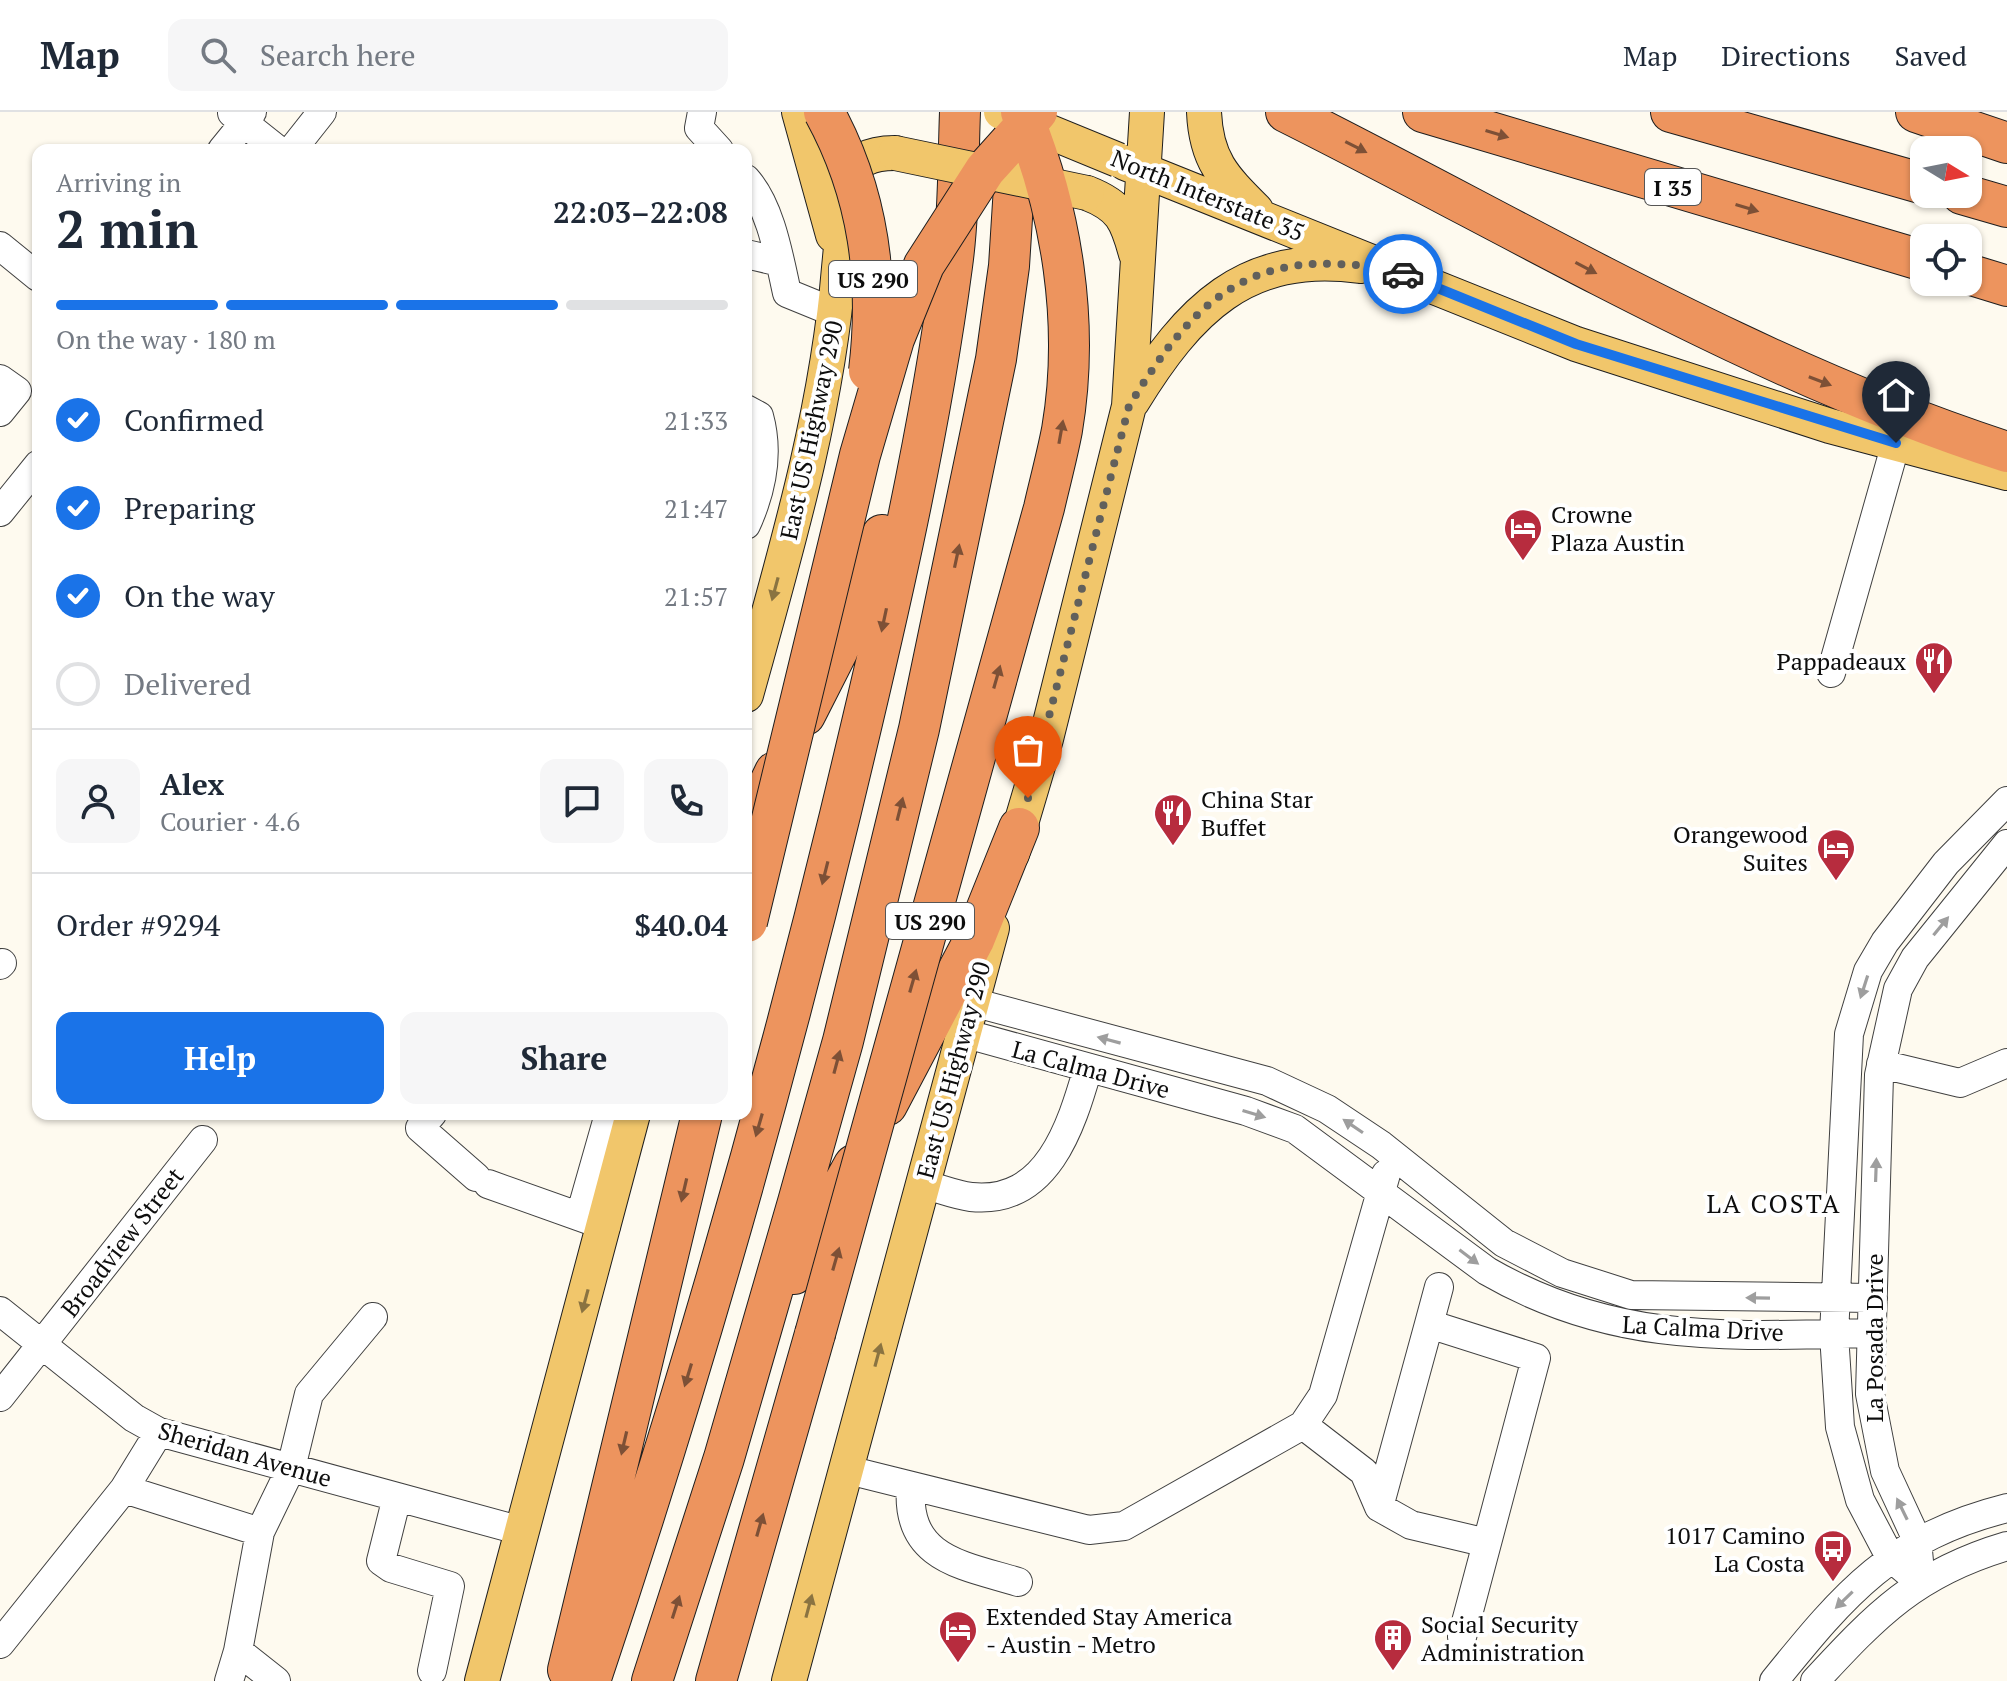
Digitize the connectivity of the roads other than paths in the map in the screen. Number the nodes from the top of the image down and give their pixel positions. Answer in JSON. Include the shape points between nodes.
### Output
{"nodes":[{"id":1,"x":322,"y":112,"type":"edge"},
{"id":2,"x":799,"y":112,"type":"edge"},
{"id":3,"x":824,"y":112,"type":"edge"},
{"id":4,"x":839,"y":112,"type":"edge"},
{"id":5,"x":960,"y":112,"type":"edge"},
{"id":6,"x":1001,"y":112,"type":"edge"},
{"id":7,"x":1020,"y":112,"type":"edge"},
{"id":8,"x":1037,"y":112,"type":"edge"},
{"id":9,"x":1147,"y":112,"type":"edge"},
{"id":10,"x":1204,"y":112,"type":"edge"},
{"id":11,"x":1286,"y":112,"type":"edge"},
{"id":12,"x":1423,"y":112,"type":"edge"},
{"id":13,"x":1671,"y":112,"type":"edge"},
{"id":14,"x":1916,"y":112,"type":"edge"},
{"id":15,"x":243,"y":116,"type":"edge"},
{"id":16,"x":695,"y":130,"type":"edge"},
{"id":17,"x":2007,"y":143,"type":"edge"},
{"id":18,"x":226,"y":144,"type":"edge"},
{"id":19,"x":272,"y":144,"type":"edge"},
{"id":20,"x":297,"y":144,"type":"edge"},
{"id":21,"x":712,"y":144,"type":"edge"},
{"id":22,"x":1131,"y":166,"type":"junction"},
{"id":23,"x":1910,"y":180,"type":"edge"},
{"id":24,"x":844,"y":182,"type":"junction"},
{"id":25,"x":752,"y":186,"type":"edge"},
{"id":26,"x":1260,"y":215,"type":"junction"},
{"id":27,"x":0,"y":246,"type":"edge"},
{"id":28,"x":752,"y":255,"type":"edge"},
{"id":29,"x":840,"y":257,"type":"junction"},
{"id":30,"x":1910,"y":257,"type":"edge"},
{"id":31,"x":780,"y":262,"type":"junction"},
{"id":32,"x":1139,"y":266,"type":"junction"},
{"id":33,"x":1392,"y":270,"type":"junction"},
{"id":34,"x":32,"y":272,"type":"edge"},
{"id":35,"x":1982,"y":278,"type":"edge"},
{"id":36,"x":2007,"y":286,"type":"edge"},
{"id":37,"x":836,"y":313,"type":"junction"},
{"id":38,"x":938,"y":351,"type":"junction"},
{"id":39,"x":0,"y":379,"type":"edge"},
{"id":40,"x":1129,"y":406,"type":"junction"},
{"id":41,"x":0,"y":412,"type":"edge"},
{"id":42,"x":752,"y":412,"type":"edge"},
{"id":43,"x":1896,"y":443,"type":"junction"},
{"id":44,"x":2007,"y":452,"type":"edge"},
{"id":45,"x":860,"y":455,"type":"junction"},
{"id":46,"x":2007,"y":473,"type":"edge"},
{"id":47,"x":32,"y":483,"type":"edge"},
{"id":48,"x":760,"y":489,"type":"junction"},
{"id":49,"x":798,"y":504,"type":"junction"},
{"id":50,"x":752,"y":510,"type":"edge"},
{"id":51,"x":0,"y":512,"type":"edge"},
{"id":52,"x":752,"y":670,"type":"edge"},
{"id":53,"x":1831,"y":673,"type":"dead end"},
{"id":54,"x":2007,"y":801,"type":"edge"},
{"id":55,"x":752,"y":820,"type":"edge"},
{"id":56,"x":1019,"y":828,"type":"junction"},
{"id":57,"x":2007,"y":844,"type":"edge"},
{"id":58,"x":1954,"y":854,"type":"junction"},
{"id":59,"x":1979,"y":879,"type":"junction"},
{"id":60,"x":2007,"y":884,"type":"edge"},
{"id":61,"x":752,"y":904,"type":"edge"},
{"id":62,"x":967,"y":1018,"type":"junction"},
{"id":63,"x":2007,"y":1063,"type":"edge"},
{"id":64,"x":1881,"y":1064,"type":"junction"},
{"id":65,"x":1088,"y":1068,"type":"junction"},
{"id":66,"x":1225,"y":1071,"type":"junction"},
{"id":67,"x":1219,"y":1104,"type":"junction"},
{"id":68,"x":427,"y":1120,"type":"edge"},
{"id":69,"x":608,"y":1120,"type":"edge"},
{"id":70,"x":631,"y":1120,"type":"edge"},
{"id":71,"x":701,"y":1120,"type":"edge"},
{"id":72,"x":203,"y":1140,"type":"dead end"},
{"id":73,"x":1393,"y":1155,"type":"junction"},
{"id":74,"x":922,"y":1184,"type":"junction"},
{"id":75,"x":1380,"y":1189,"type":"junction"},
{"id":76,"x":1840,"y":1207,"type":"junction"},
{"id":77,"x":1875,"y":1211,"type":"junction"},
{"id":78,"x":593,"y":1221,"type":"junction"},
{"id":79,"x":1439,"y":1287,"type":"dead end"},
{"id":80,"x":1873,"y":1298,"type":"junction"},
{"id":81,"x":1836,"y":1300,"type":"junction"},
{"id":82,"x":0,"y":1311,"type":"edge"},
{"id":83,"x":373,"y":1317,"type":"dead end"},
{"id":84,"x":1429,"y":1324,"type":"junction"},
{"id":85,"x":1872,"y":1333,"type":"junction"},
{"id":86,"x":1834,"y":1334,"type":"junction"},
{"id":87,"x":42,"y":1344,"type":"junction"},
{"id":88,"x":755,"y":1352,"type":"junction"},
{"id":89,"x":0,"y":1397,"type":"edge"},
{"id":90,"x":1303,"y":1425,"type":"junction"},
{"id":91,"x":159,"y":1432,"type":"junction"},
{"id":92,"x":291,"y":1468,"type":"junction"},
{"id":93,"x":848,"y":1470,"type":"junction"},
{"id":94,"x":911,"y":1486,"type":"junction"},
{"id":95,"x":124,"y":1489,"type":"junction"},
{"id":96,"x":397,"y":1497,"type":"junction"},
{"id":97,"x":1379,"y":1507,"type":"junction"},
{"id":98,"x":2007,"y":1508,"type":"edge"},
{"id":99,"x":522,"y":1531,"type":"junction"},
{"id":100,"x":260,"y":1532,"type":"junction"},
{"id":101,"x":1917,"y":1540,"type":"junction"},
{"id":102,"x":1487,"y":1543,"type":"junction"},
{"id":103,"x":2007,"y":1546,"type":"edge"},
{"id":104,"x":1890,"y":1557,"type":"junction"},
{"id":105,"x":1018,"y":1582,"type":"dead end"},
{"id":106,"x":1921,"y":1583,"type":"junction"},
{"id":107,"x":1462,"y":1637,"type":"dead end"},
{"id":108,"x":0,"y":1644,"type":"edge"},
{"id":109,"x":238,"y":1651,"type":"junction"},
{"id":110,"x":432,"y":1671,"type":"dead end"},
{"id":111,"x":229,"y":1681,"type":"edge"},
{"id":112,"x":276,"y":1681,"type":"edge"},
{"id":113,"x":482,"y":1681,"type":"edge"},
{"id":114,"x":565,"y":1681,"type":"edge"},
{"id":115,"x":590,"y":1681,"type":"edge"},
{"id":116,"x":652,"y":1681,"type":"edge"},
{"id":117,"x":716,"y":1681,"type":"edge"},
{"id":118,"x":789,"y":1681,"type":"edge"},
{"id":119,"x":1774,"y":1681,"type":"edge"},
{"id":120,"x":1815,"y":1681,"type":"edge"}],
"edges":[{"from":1,"to":20,"type":"street"},
{"from":2,"to":29,"type":"main road"},
{"from":3,"to":45,"type":"highway","number":"US 290","bridge":true,"via":[[841,142],[870,244],[874,296]]},
{"from":4,"to":24,"type":"main road","name":"East US Highway 290"},
{"from":5,"to":38,"type":"highway","via":[[953,263]]},
{"from":6,"to":22,"type":"main road","name":"North Interstate 35","bridge":true},
{"from":88,"to":7,"type":"highway","one_way":true,"via":[[843,1041],[956,557],[996,359]]},
{"from":117,"to":7,"type":"highway","number":"US 290","one_way":true,"bridge":true,"via":[[1062,429],[1070,325],[1062,250],[1036,149]]},
{"from":8,"to":45,"type":"highway","bridge":true,"via":[[985,170],[924,265],[894,339]]},
{"from":9,"to":22,"type":"main road","name":"East US Highway 290"},
{"from":10,"to":26,"type":"main road","via":[[1206,142],[1216,166]]},
{"from":11,"to":44,"type":"highway","one_way":true,"via":[[1773,362]]},
{"from":12,"to":30,"type":"highway","number":"I 35","one_way":true},
{"from":13,"to":23,"type":"highway"},
{"from":14,"to":17,"type":"highway"},
{"from":15,"to":18,"type":"street"},
{"from":15,"to":19,"type":"street"},
{"from":16,"to":21,"type":"street"},
{"from":22,"to":26,"type":"main road","name":"North Interstate 35"},
{"from":22,"to":32,"type":"main road","name":"East US Highway 290"},
{"from":24,"to":29,"type":"main road","name":"East US Highway 290"},
{"from":24,"to":32,"type":"main road","bridge":true,"via":[[855,163],[875,153],[895,153],[1087,193],[1107,200],[1128,222]]},
{"from":25,"to":31,"type":"street"},
{"from":26,"to":33,"type":"main road","name":"North Interstate 35"},
{"from":27,"to":34,"type":"street"},
{"from":28,"to":31,"type":"street"},
{"from":29,"to":37,"type":"main road","name":"East US Highway 290"},
{"from":31,"to":37,"type":"street","via":[[787,293]]},
{"from":32,"to":40,"type":"main road","name":"East US Highway 290"},
{"from":33,"to":40,"type":"main road","via":[[1314,263],[1241,281],[1182,328]]},
{"from":33,"to":43,"type":"main road","name":"North Interstate 35","via":[[1576,344]]},
{"from":35,"to":36,"type":"highway"},
{"from":37,"to":49,"type":"main road","name":"East US Highway 290"},
{"from":38,"to":55,"type":"highway","via":[[890,515],[837,652]]},
{"from":38,"to":115,"type":"highway","one_way":true,"via":[[862,722],[787,1025],[668,1443]]},
{"from":39,"to":41,"type":"street","via":[[17,391]]},
{"from":40,"to":56,"type":"main road","name":"East US Highway 290"},
{"from":42,"to":48,"type":"street","via":[[759,416],[766,441]]},
{"from":43,"to":46,"type":"main road","name":"North Interstate 35"},
{"from":43,"to":53,"type":"street"},
{"from":45,"to":61,"type":"highway","number":"US 290","bridge":true},
{"from":47,"to":51,"type":"street"},
{"from":48,"to":49,"type":"street"},
{"from":48,"to":50,"type":"street"},
{"from":49,"to":52,"type":"main road","name":"East US Highway 290","one_way":true},
{"from":54,"to":58,"type":"street","name":"La Posada Drive"},
{"from":56,"to":62,"type":"main road","name":"East US Highway 290"},
{"from":56,"to":88,"type":"highway","via":[[974,940]]},
{"from":57,"to":59,"type":"street","name":"La Posada Drive"},
{"from":58,"to":59,"type":"street"},
{"from":58,"to":76,"type":"street","name":"La Posada Drive","one_way":true,"via":[[1868,971],[1849,1034]]},
{"from":59,"to":60,"type":"street"},
{"from":64,"to":59,"type":"street","name":"La Posada Drive","one_way":true,"via":[[1898,989],[1915,958]]},
{"from":62,"to":65,"type":"street","name":"La Calma Drive"},
{"from":66,"to":62,"type":"street","name":"La Calma Drive","one_way":true},
{"from":62,"to":74,"type":"main road","name":"East US Highway 290"},
{"from":63,"to":64,"type":"street","via":[[1960,1083]]},
{"from":77,"to":64,"type":"street","name":"La Posada Drive","one_way":true},
{"from":65,"to":67,"type":"street","name":"La Calma Drive"},
{"from":65,"to":74,"type":"street","via":[[1070,1126],[1054,1158],[1033,1181],[998,1197],[969,1197]]},
{"from":66,"to":67,"type":"street"},
{"from":73,"to":66,"type":"street","name":"La Calma Drive","one_way":true,"via":[[1298,1094]]},
{"from":67,"to":75,"type":"street","name":"La Calma Drive","one_way":true,"via":[[1295,1129]]},
{"from":68,"to":78,"type":"street","via":[[420,1128],[482,1180]]},
{"from":69,"to":78,"type":"street"},
{"from":70,"to":78,"type":"main road"},
{"from":71,"to":114,"type":"highway","one_way":true},
{"from":72,"to":87,"type":"street","name":"Broadview Street"},
{"from":73,"to":75,"type":"street"},
{"from":81,"to":73,"type":"street","name":"La Calma Drive","one_way":true,"via":[[1631,1295],[1595,1286],[1504,1243]]},
{"from":93,"to":74,"type":"main road","name":"East US Highway 290","one_way":true},
{"from":75,"to":86,"type":"street","name":"La Calma Drive","one_way":true,"via":[[1487,1271],[1574,1312],[1669,1331]]},
{"from":75,"to":90,"type":"street","via":[[1323,1395]]},
{"from":76,"to":77,"type":"street"},
{"from":76,"to":81,"type":"street","name":"La Posada Drive"},
{"from":77,"to":80,"type":"street","name":"La Posada Drive"},
{"from":78,"to":99,"type":"main road","one_way":true},
{"from":79,"to":84,"type":"street"},
{"from":80,"to":81,"type":"street","name":"La Calma Drive"},
{"from":80,"to":85,"type":"street","name":"La Posada Drive"},
{"from":81,"to":86,"type":"street","name":"La Posada Drive"},
{"from":82,"to":87,"type":"street","name":"Sheridan Avenue"},
{"from":83,"to":92,"type":"street","via":[[309,1394]]},
{"from":84,"to":97,"type":"street"},
{"from":84,"to":102,"type":"street","via":[[1536,1358]]},
{"from":85,"to":86,"type":"street","name":"La Calma Drive"},
{"from":101,"to":85,"type":"street","name":"La Posada Drive","one_way":true,"via":[[1885,1471],[1875,1433]]},
{"from":86,"to":104,"type":"street","name":"La Posada Drive","via":[[1845,1453],[1860,1500]]},
{"from":87,"to":89,"type":"street","name":"Broadview Street"},
{"from":87,"to":91,"type":"street","name":"Sheridan Avenue"},
{"from":116,"to":88,"type":"highway","one_way":true},
{"from":90,"to":94,"type":"street","via":[[1124,1526],[1089,1530]]},
{"from":90,"to":97,"type":"street","via":[[1364,1472]]},
{"from":91,"to":92,"type":"street","name":"Sheridan Avenue"},
{"from":91,"to":95,"type":"street"},
{"from":92,"to":96,"type":"street","name":"Sheridan Avenue"},
{"from":92,"to":100,"type":"street"},
{"from":93,"to":94,"type":"street"},
{"from":118,"to":93,"type":"main road","name":"East US Highway 290","one_way":true},
{"from":94,"to":105,"type":"street","via":[[909,1511],[915,1531],[934,1550],[951,1562]]},
{"from":95,"to":100,"type":"street"},
{"from":95,"to":108,"type":"street"},
{"from":96,"to":99,"type":"street","name":"Sheridan Avenue"},
{"from":96,"to":110,"type":"street","via":[[381,1561],[450,1586]]},
{"from":97,"to":102,"type":"street","via":[[1411,1525]]},
{"from":98,"to":101,"type":"street"},
{"from":99,"to":113,"type":"main road"},
{"from":100,"to":109,"type":"street"},
{"from":101,"to":104,"type":"street"},
{"from":101,"to":106,"type":"street","name":"La Posada Drive"},
{"from":102,"to":107,"type":"street"},
{"from":103,"to":106,"type":"street","via":[[1964,1559]]},
{"from":104,"to":106,"type":"street","name":"La Posada Drive"},
{"from":104,"to":119,"type":"street","one_way":true,"via":[[1831,1613]]},
{"from":106,"to":120,"type":"street","via":[[1869,1622]]},
{"from":109,"to":111,"type":"street"},
{"from":109,"to":112,"type":"street"}]}
